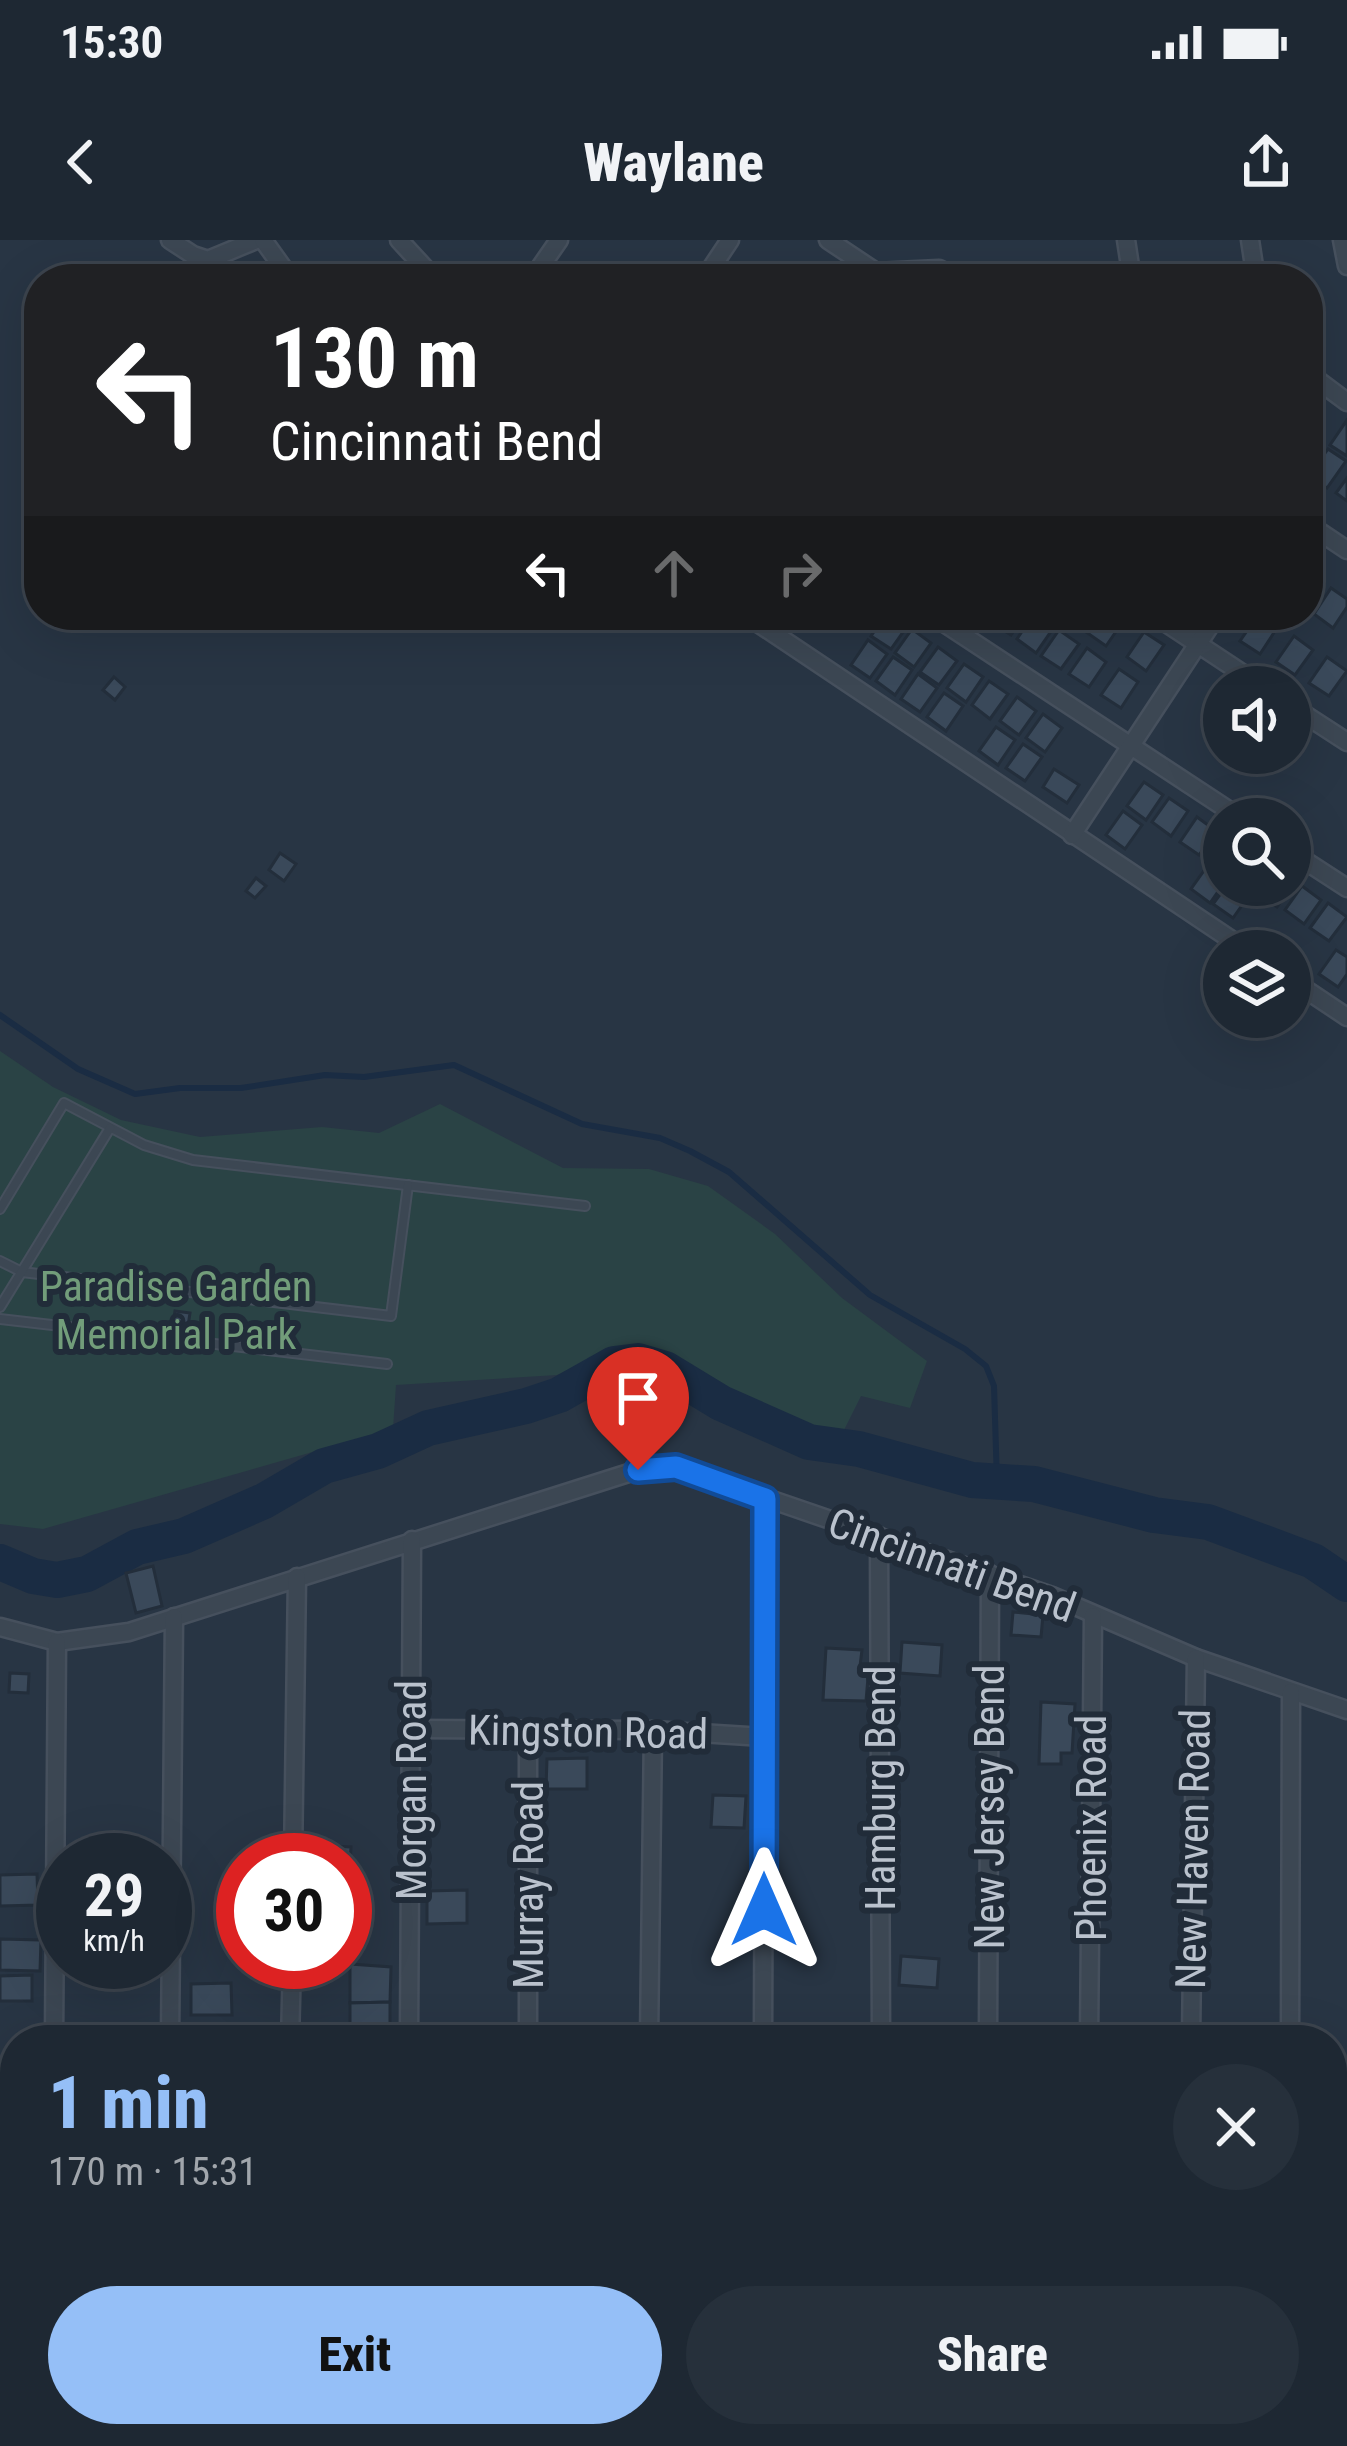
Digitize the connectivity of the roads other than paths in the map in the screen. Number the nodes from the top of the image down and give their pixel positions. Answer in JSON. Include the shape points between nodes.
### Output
{"nodes":[{"id":1,"x":170,"y":240,"type":"edge"},
{"id":2,"x":260,"y":240,"type":"edge"},
{"id":3,"x":399,"y":240,"type":"edge"},
{"id":4,"x":828,"y":240,"type":"edge"},
{"id":5,"x":1342,"y":240,"type":"edge"},
{"id":6,"x":279,"y":264,"type":"edge"},
{"id":7,"x":421,"y":264,"type":"edge"},
{"id":8,"x":859,"y":264,"type":"edge"},
{"id":9,"x":1347,"y":266,"type":"edge"},
{"id":10,"x":768,"y":630,"type":"edge"},
{"id":11,"x":955,"y":630,"type":"edge"},
{"id":12,"x":1176,"y":630,"type":"edge"},
{"id":13,"x":1207,"y":630,"type":"edge"},
{"id":14,"x":1197,"y":645,"type":"junction"},
{"id":15,"x":1230,"y":666,"type":"edge"},
{"id":16,"x":1311,"y":719,"type":"edge"},
{"id":17,"x":1347,"y":742,"type":"edge"},
{"id":18,"x":1131,"y":746,"type":"junction"},
{"id":19,"x":1210,"y":798,"type":"edge"},
{"id":20,"x":1072,"y":835,"type":"junction"},
{"id":21,"x":1311,"y":864,"type":"edge"},
{"id":22,"x":1347,"y":888,"type":"edge"},
{"id":23,"x":1216,"y":930,"type":"edge"},
{"id":24,"x":1311,"y":993,"type":"edge"},
{"id":25,"x":1347,"y":1017,"type":"edge"},
{"id":26,"x":110,"y":1128,"type":"junction"},
{"id":27,"x":408,"y":1185,"type":"junction"},
{"id":28,"x":585,"y":1206,"type":"dead end"},
{"id":29,"x":0,"y":1209,"type":"edge"},
{"id":30,"x":0,"y":1261,"type":"edge"},
{"id":31,"x":22,"y":1272,"type":"junction"},
{"id":32,"x":0,"y":1307,"type":"edge"},
{"id":33,"x":0,"y":1318,"type":"edge"},
{"id":34,"x":387,"y":1364,"type":"dead end"},
{"id":35,"x":765,"y":1499,"type":"junction"},
{"id":36,"x":879,"y":1536,"type":"junction"},
{"id":37,"x":412,"y":1540,"type":"junction"},
{"id":38,"x":990,"y":1574,"type":"junction"},
{"id":39,"x":297,"y":1577,"type":"junction"},
{"id":40,"x":1093,"y":1616,"type":"junction"},
{"id":41,"x":174,"y":1617,"type":"junction"},
{"id":42,"x":0,"y":1628,"type":"edge"},
{"id":43,"x":57,"y":1642,"type":"junction"},
{"id":44,"x":1196,"y":1658,"type":"junction"},
{"id":45,"x":1291,"y":1691,"type":"junction"},
{"id":46,"x":1347,"y":1710,"type":"edge"},
{"id":47,"x":412,"y":1729,"type":"junction"},
{"id":48,"x":528,"y":1730,"type":"junction"},
{"id":49,"x":652,"y":1730,"type":"junction"},
{"id":50,"x":764,"y":1738,"type":"junction"},
{"id":51,"x":293,"y":1833,"type":"edge"},
{"id":52,"x":291,"y":1989,"type":"edge"},
{"id":53,"x":54,"y":2025,"type":"edge"},
{"id":54,"x":170,"y":2025,"type":"edge"},
{"id":55,"x":290,"y":2025,"type":"edge"},
{"id":56,"x":409,"y":2025,"type":"edge"},
{"id":57,"x":528,"y":2025,"type":"edge"},
{"id":58,"x":649,"y":2025,"type":"edge"},
{"id":59,"x":763,"y":2025,"type":"edge"},
{"id":60,"x":881,"y":2025,"type":"edge"},
{"id":61,"x":988,"y":2025,"type":"edge"},
{"id":62,"x":1089,"y":2025,"type":"edge"},
{"id":63,"x":1191,"y":2025,"type":"edge"},
{"id":64,"x":1290,"y":2025,"type":"edge"}],
"edges":[{"from":1,"to":2,"type":"street","via":[[208,260]]},
{"from":2,"to":6,"type":"street"},
{"from":3,"to":7,"type":"street"},
{"from":4,"to":8,"type":"street"},
{"from":5,"to":9,"type":"street"},
{"from":10,"to":20,"type":"street"},
{"from":11,"to":18,"type":"street"},
{"from":12,"to":14,"type":"street"},
{"from":13,"to":14,"type":"street"},
{"from":14,"to":15,"type":"street"},
{"from":14,"to":18,"type":"street"},
{"from":16,"to":17,"type":"street"},
{"from":18,"to":19,"type":"street"},
{"from":18,"to":20,"type":"street"},
{"from":20,"to":23,"type":"street"},
{"from":21,"to":22,"type":"street"},
{"from":24,"to":25,"type":"street"},
{"from":26,"to":27,"type":"lane","via":[[193,1160]]},
{"from":26,"to":29,"type":"lane","via":[[64,1103]]},
{"from":26,"to":31,"type":"lane"},
{"from":27,"to":28,"type":"lane"},
{"from":27,"to":31,"type":"lane","via":[[391,1316]]},
{"from":30,"to":31,"type":"lane"},
{"from":31,"to":32,"type":"lane"},
{"from":33,"to":34,"type":"lane"},
{"from":35,"to":36,"type":"street","name":"Cincinnati Bend"},
{"from":35,"to":37,"type":"street","name":"Cincinnati Bend","via":[[657,1466]]},
{"from":35,"to":50,"type":"street"},
{"from":36,"to":38,"type":"street","name":"Cincinnati Bend"},
{"from":36,"to":60,"type":"street","name":"Hamburg Bend"},
{"from":37,"to":39,"type":"street","name":"Cincinnati Bend"},
{"from":37,"to":47,"type":"street","name":"Morgan Road"},
{"from":38,"to":40,"type":"street","name":"Cincinnati Bend"},
{"from":38,"to":61,"type":"street","name":"New Jersey Bend"},
{"from":39,"to":41,"type":"street","name":"Cincinnati Bend"},
{"from":39,"to":51,"type":"street"},
{"from":40,"to":44,"type":"street","name":"Cincinnati Bend"},
{"from":40,"to":62,"type":"street","name":"Phoenix Road"},
{"from":41,"to":43,"type":"street","name":"Cincinnati Bend"},
{"from":41,"to":54,"type":"street"},
{"from":42,"to":43,"type":"street","name":"Cincinnati Bend"},
{"from":43,"to":53,"type":"street"},
{"from":44,"to":45,"type":"street","name":"Cincinnati Bend"},
{"from":44,"to":63,"type":"street","name":"New Haven Road"},
{"from":45,"to":46,"type":"street","name":"Cincinnati Bend"},
{"from":45,"to":64,"type":"street"},
{"from":47,"to":48,"type":"street","name":"Kingston Road"},
{"from":47,"to":56,"type":"street","name":"Morgan Road"},
{"from":48,"to":49,"type":"street","name":"Kingston Road"},
{"from":48,"to":57,"type":"street","name":"Murray Road"},
{"from":49,"to":50,"type":"street","name":"Kingston Road"},
{"from":49,"to":58,"type":"street"},
{"from":50,"to":59,"type":"street"},
{"from":52,"to":55,"type":"street"}]}
